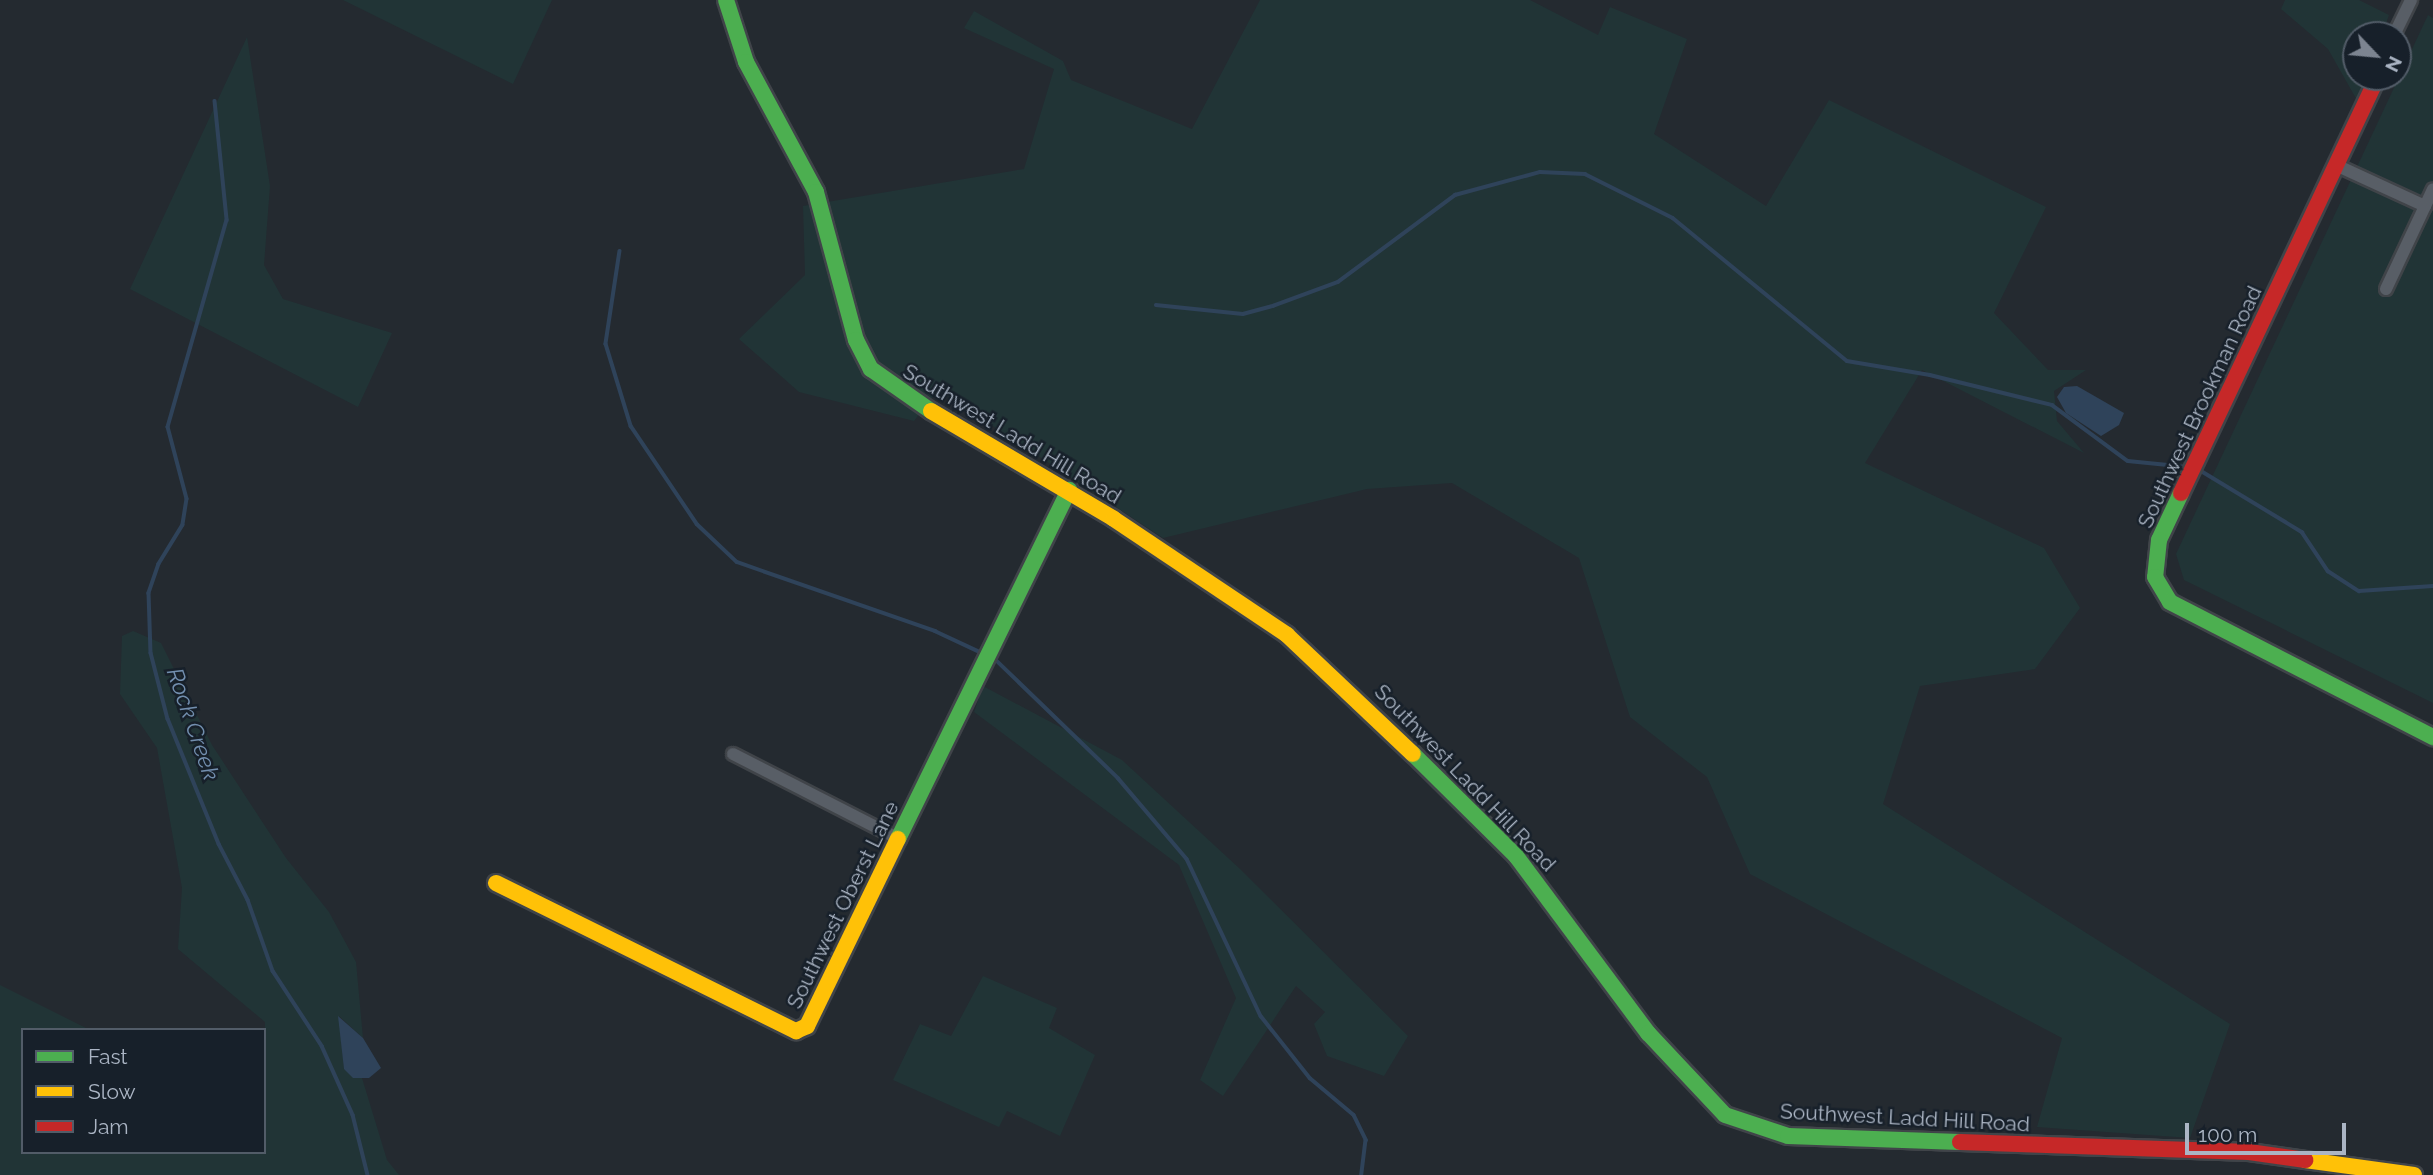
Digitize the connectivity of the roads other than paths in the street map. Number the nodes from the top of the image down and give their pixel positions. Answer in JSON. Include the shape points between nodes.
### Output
{"nodes":[{"id":1,"x":726,"y":0,"type":"edge"},
{"id":2,"x":2411,"y":0,"type":"edge"},
{"id":3,"x":2400,"y":21,"type":"edge"},
{"id":4,"x":2372,"y":91,"type":"edge"},
{"id":5,"x":2338,"y":166,"type":"junction"},
{"id":6,"x":2433,"y":189,"type":"edge"},
{"id":7,"x":2425,"y":206,"type":"junction"},
{"id":8,"x":2386,"y":289,"type":"dead end"},
{"id":9,"x":1069,"y":490,"type":"junction"},
{"id":10,"x":2433,"y":737,"type":"edge"},
{"id":11,"x":733,"y":754,"type":"dead end"},
{"id":12,"x":899,"y":839,"type":"junction"},
{"id":13,"x":496,"y":883,"type":"dead end"},
{"id":14,"x":2414,"y":1175,"type":"edge"}],
"edges":[{"from":1,"to":9,"type":"street","name":"Southwest Ladd Hill Road","via":[[746,62],[816,192],[856,340],[871,369],[904,396]]},
{"from":2,"to":3,"type":"street"},
{"from":4,"to":5,"type":"street","name":"Southwest Brookman Road"},
{"from":5,"to":7,"type":"street"},
{"from":5,"to":10,"type":"street","name":"Southwest Brookman Road","via":[[2159,540],[2155,576],[2170,602],[2191,617]]},
{"from":6,"to":7,"type":"street"},
{"from":7,"to":8,"type":"street"},
{"from":9,"to":12,"type":"street","name":"Southwest Oberst Lane"},
{"from":9,"to":14,"type":"street","name":"Southwest Ladd Hill Road","via":[[1296,641],[1371,710],[1516,856],[1690,1084],[1741,1125],[1799,1137],[2293,1155]]},
{"from":11,"to":12,"type":"street"},
{"from":12,"to":13,"type":"street","name":"Southwest Oberst Lane","via":[[813,1016],[796,1031]]}]}
